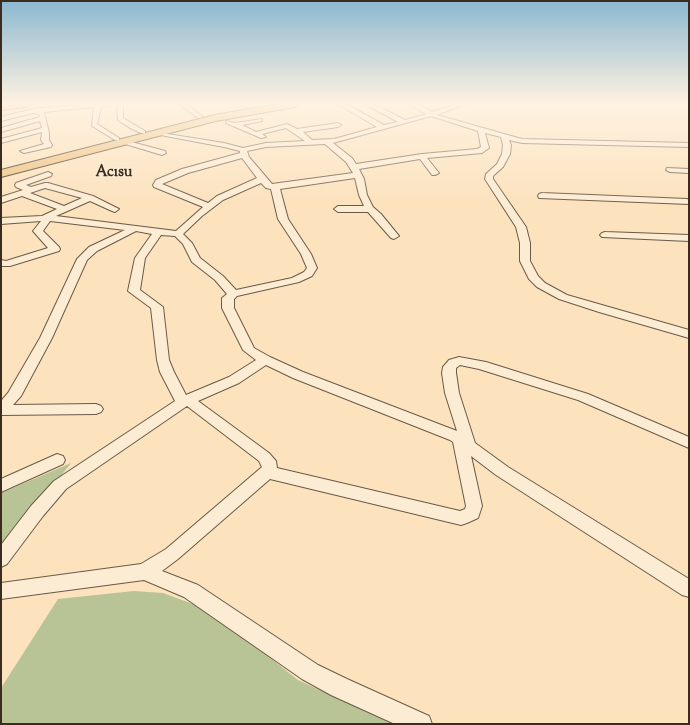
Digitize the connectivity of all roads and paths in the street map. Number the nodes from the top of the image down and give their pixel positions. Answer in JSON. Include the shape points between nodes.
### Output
{"nodes":[{"id":1,"x":15,"y":138,"type":"edge"},
{"id":2,"x":45,"y":138,"type":"edge"},
{"id":3,"x":117,"y":138,"type":"edge"},
{"id":4,"x":127,"y":138,"type":"edge"},
{"id":5,"x":132,"y":138,"type":"edge"},
{"id":6,"x":184,"y":138,"type":"edge"},
{"id":7,"x":264,"y":138,"type":"edge"},
{"id":8,"x":301,"y":138,"type":"edge"},
{"id":9,"x":306,"y":138,"type":"edge"},
{"id":10,"x":349,"y":138,"type":"edge"},
{"id":11,"x":484,"y":138,"type":"edge"},
{"id":12,"x":505,"y":138,"type":"edge"},
{"id":13,"x":513,"y":138,"type":"edge"},
{"id":14,"x":121,"y":140,"type":"junction"},
{"id":15,"x":1,"y":142,"type":"edge"},
{"id":16,"x":327,"y":142,"type":"junction"},
{"id":17,"x":277,"y":143,"type":"junction"},
{"id":18,"x":311,"y":143,"type":"junction"},
{"id":19,"x":689,"y":145,"type":"edge"},
{"id":20,"x":243,"y":152,"type":"junction"},
{"id":21,"x":162,"y":153,"type":"dead end"},
{"id":22,"x":422,"y":156,"type":"junction"},
{"id":23,"x":1,"y":167,"type":"edge"},
{"id":24,"x":670,"y":170,"type":"dead end"},
{"id":25,"x":356,"y":171,"type":"junction"},
{"id":26,"x":689,"y":171,"type":"edge"},
{"id":27,"x":435,"y":173,"type":"dead end"},
{"id":28,"x":1,"y":174,"type":"edge"},
{"id":29,"x":48,"y":174,"type":"dead end"},
{"id":30,"x":269,"y":184,"type":"junction"},
{"id":31,"x":27,"y":191,"type":"junction"},
{"id":32,"x":542,"y":196,"type":"dead end"},
{"id":33,"x":90,"y":198,"type":"junction"},
{"id":34,"x":1,"y":200,"type":"edge"},
{"id":35,"x":688,"y":203,"type":"edge"},
{"id":36,"x":208,"y":206,"type":"junction"},
{"id":37,"x":64,"y":209,"type":"junction"},
{"id":38,"x":338,"y":209,"type":"dead end"},
{"id":39,"x":369,"y":209,"type":"junction"},
{"id":40,"x":47,"y":218,"type":"junction"},
{"id":41,"x":1,"y":221,"type":"edge"},
{"id":42,"x":92,"y":223,"type":"junction"},
{"id":43,"x":136,"y":228,"type":"junction"},
{"id":44,"x":159,"y":231,"type":"junction"},
{"id":45,"x":178,"y":234,"type":"junction"},
{"id":46,"x":605,"y":235,"type":"dead end"},
{"id":47,"x":394,"y":236,"type":"dead end"},
{"id":48,"x":689,"y":238,"type":"edge"},
{"id":49,"x":1,"y":263,"type":"edge"},
{"id":50,"x":233,"y":294,"type":"junction"},
{"id":51,"x":689,"y":334,"type":"edge"},
{"id":52,"x":265,"y":360,"type":"junction"},
{"id":53,"x":186,"y":401,"type":"junction"},
{"id":54,"x":96,"y":409,"type":"dead end"},
{"id":55,"x":1,"y":410,"type":"edge"},
{"id":56,"x":689,"y":443,"type":"edge"},
{"id":57,"x":465,"y":444,"type":"junction"},
{"id":58,"x":57,"y":460,"type":"dead end"},
{"id":59,"x":267,"y":472,"type":"junction"},
{"id":60,"x":1,"y":486,"type":"edge"},
{"id":61,"x":1,"y":559,"type":"edge"},
{"id":62,"x":145,"y":572,"type":"junction"},
{"id":63,"x":689,"y":589,"type":"edge"},
{"id":64,"x":1,"y":591,"type":"edge"},
{"id":65,"x":421,"y":724,"type":"edge"}],
"edges":[{"from":1,"to":15,"type":"street"},
{"from":2,"to":15,"type":"street","via":[[48,145],[20,150]]},
{"from":3,"to":14,"type":"street"},
{"from":4,"to":14,"type":"highway"},
{"from":5,"to":14,"type":"highway"},
{"from":6,"to":20,"type":"street","via":[[224,145]]},
{"from":7,"to":17,"type":"street"},
{"from":8,"to":17,"type":"street"},
{"from":9,"to":18,"type":"street"},
{"from":10,"to":16,"type":"street"},
{"from":11,"to":22,"type":"street","via":[[486,147],[484,149]]},
{"from":12,"to":51,"type":"street","via":[[506,154],[489,179],[521,227],[525,243],[525,261],[533,277],[541,285],[563,296]]},
{"from":13,"to":19,"type":"street","via":[[528,141]]},
{"from":14,"to":21,"type":"street"},
{"from":14,"to":23,"type":"highway"},
{"from":14,"to":28,"type":"highway"},
{"from":16,"to":18,"type":"street"},
{"from":16,"to":25,"type":"street"},
{"from":17,"to":18,"type":"street"},
{"from":17,"to":20,"type":"street"},
{"from":20,"to":30,"type":"street"},
{"from":20,"to":36,"type":"street","via":[[178,173],[157,185]]},
{"from":22,"to":25,"type":"street"},
{"from":22,"to":27,"type":"street"},
{"from":24,"to":26,"type":"street"},
{"from":25,"to":30,"type":"street"},
{"from":25,"to":39,"type":"street"},
{"from":29,"to":31,"type":"street","via":[[19,185]]},
{"from":30,"to":36,"type":"street","via":[[228,193]]},
{"from":30,"to":50,"type":"street","via":[[283,219],[311,263],[310,271],[296,280]]},
{"from":31,"to":33,"type":"street","via":[[45,185]]},
{"from":31,"to":34,"type":"street"},
{"from":31,"to":37,"type":"street"},
{"from":32,"to":35,"type":"street"},
{"from":33,"to":37,"type":"street"},
{"from":33,"to":42,"type":"street","via":[[115,209]]},
{"from":36,"to":45,"type":"street"},
{"from":37,"to":40,"type":"street"},
{"from":38,"to":39,"type":"street"},
{"from":39,"to":47,"type":"street"},
{"from":40,"to":41,"type":"street"},
{"from":40,"to":42,"type":"street"},
{"from":40,"to":49,"type":"street","via":[[38,231],[55,249],[6,264]]},
{"from":42,"to":43,"type":"street"},
{"from":43,"to":44,"type":"street"},
{"from":43,"to":55,"type":"street","via":[[93,249],[82,259],[46,338],[14,396]]},
{"from":44,"to":45,"type":"street"},
{"from":44,"to":53,"type":"street","via":[[140,258],[134,291],[157,307],[163,360],[167,372]]},
{"from":45,"to":50,"type":"street","via":[[187,243],[196,260],[219,278]]},
{"from":46,"to":48,"type":"street"},
{"from":50,"to":52,"type":"street","via":[[227,301],[232,316],[249,350]]},
{"from":52,"to":53,"type":"street","via":[[234,380]]},
{"from":52,"to":57,"type":"street","via":[[455,436]]},
{"from":53,"to":59,"type":"street","via":[[264,457],[270,467]]},
{"from":53,"to":61,"type":"street","via":[[60,485]]},
{"from":54,"to":55,"type":"street"},
{"from":56,"to":57,"type":"street","via":[[584,397],[481,365],[459,361],[450,367],[449,373]]},
{"from":57,"to":59,"type":"street","via":[[474,506],[472,513],[461,518]]},
{"from":57,"to":63,"type":"street","via":[[502,471]]},
{"from":58,"to":60,"type":"street"},
{"from":59,"to":62,"type":"street","via":[[172,554]]},
{"from":62,"to":64,"type":"street"},
{"from":62,"to":65,"type":"street","via":[[191,591],[310,672]]}]}
